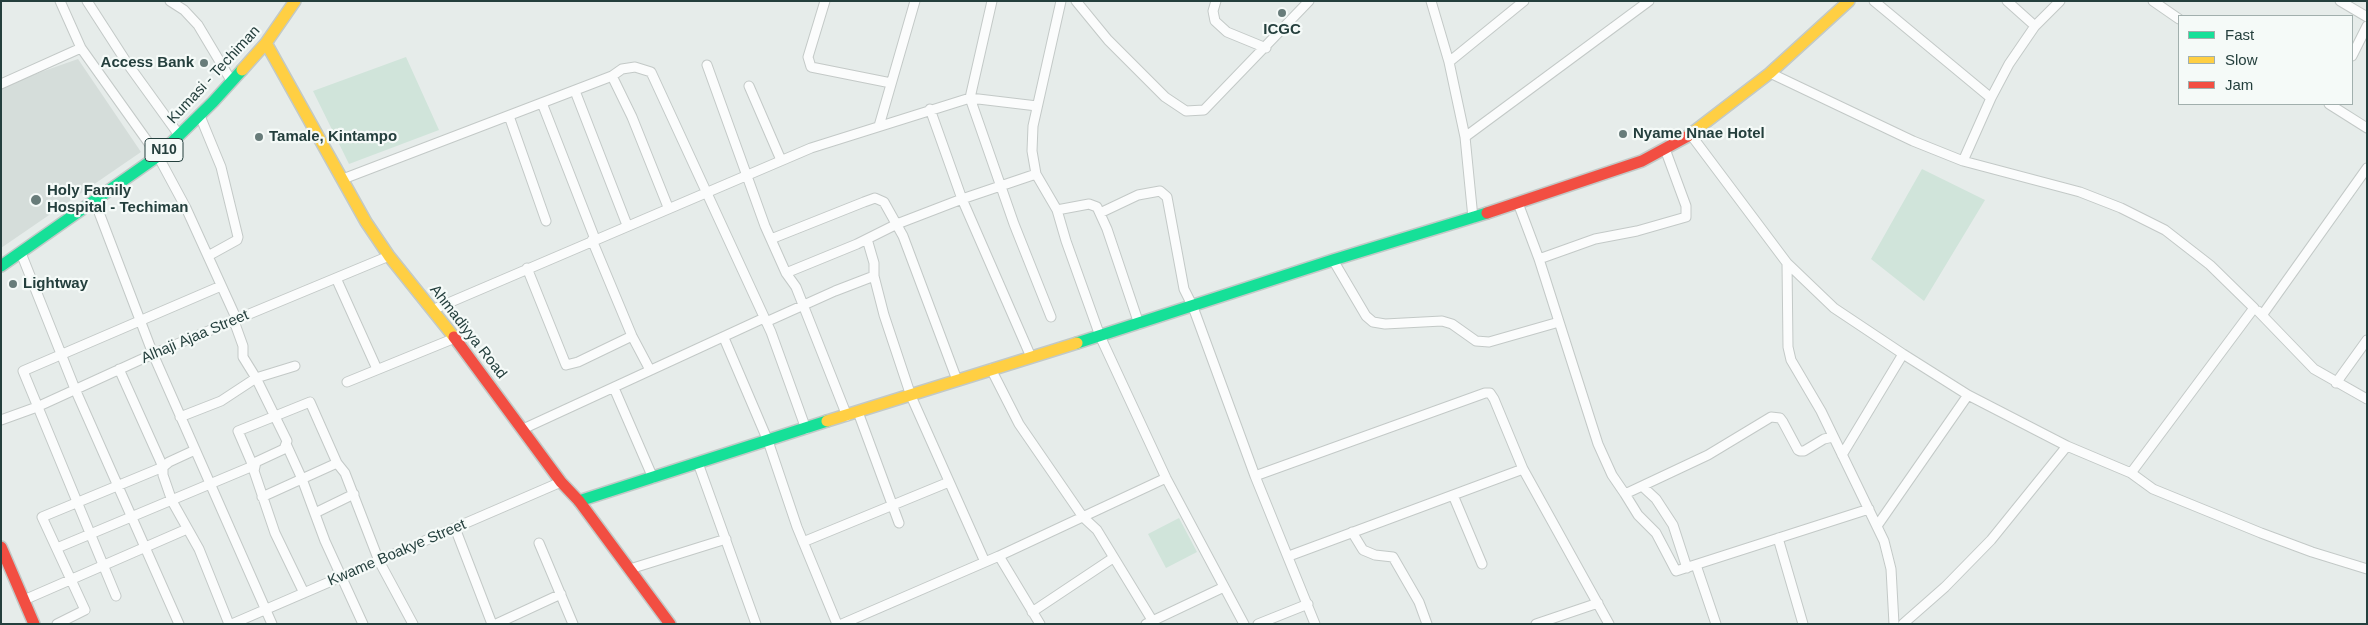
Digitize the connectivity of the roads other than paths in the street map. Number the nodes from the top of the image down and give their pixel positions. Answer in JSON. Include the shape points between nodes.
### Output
{"nodes":[{"id":1,"x":60,"y":1,"type":"edge"},
{"id":2,"x":88,"y":1,"type":"edge"},
{"id":3,"x":170,"y":1,"type":"edge"},
{"id":4,"x":295,"y":1,"type":"edge"},
{"id":5,"x":825,"y":1,"type":"edge"},
{"id":6,"x":915,"y":1,"type":"edge"},
{"id":7,"x":992,"y":1,"type":"edge"},
{"id":8,"x":1061,"y":1,"type":"edge"},
{"id":9,"x":1076,"y":1,"type":"edge"},
{"id":10,"x":1216,"y":1,"type":"edge"},
{"id":11,"x":1309,"y":1,"type":"edge"},
{"id":12,"x":1431,"y":1,"type":"edge"},
{"id":13,"x":1524,"y":1,"type":"edge"},
{"id":14,"x":1648,"y":1,"type":"edge"},
{"id":15,"x":1849,"y":1,"type":"edge"},
{"id":16,"x":1874,"y":1,"type":"edge"},
{"id":17,"x":2007,"y":1,"type":"edge"},
{"id":18,"x":2060,"y":1,"type":"edge"},
{"id":19,"x":2153,"y":1,"type":"edge"},
{"id":20,"x":2340,"y":1,"type":"edge"},
{"id":21,"x":2367,"y":16,"type":"edge"},
{"id":22,"x":2178,"y":18,"type":"edge"},
{"id":23,"x":2035,"y":26,"type":"junction"},
{"id":24,"x":2367,"y":26,"type":"edge"},
{"id":25,"x":266,"y":43,"type":"junction"},
{"id":26,"x":81,"y":48,"type":"junction"},
{"id":27,"x":1266,"y":48,"type":"junction"},
{"id":28,"x":2353,"y":54,"type":"edge"},
{"id":29,"x":1448,"y":62,"type":"junction"},
{"id":30,"x":707,"y":65,"type":"dead end"},
{"id":31,"x":1770,"y":73,"type":"junction"},
{"id":32,"x":612,"y":76,"type":"junction"},
{"id":33,"x":232,"y":82,"type":"junction"},
{"id":34,"x":891,"y":83,"type":"junction"},
{"id":35,"x":1,"y":84,"type":"edge"},
{"id":36,"x":749,"y":86,"type":"dead end"},
{"id":37,"x":575,"y":91,"type":"junction"},
{"id":38,"x":970,"y":98,"type":"junction"},
{"id":39,"x":1991,"y":98,"type":"junction"},
{"id":40,"x":542,"y":104,"type":"junction"},
{"id":41,"x":2331,"y":105,"type":"edge"},
{"id":42,"x":1037,"y":106,"type":"junction"},
{"id":43,"x":930,"y":109,"type":"junction"},
{"id":44,"x":200,"y":116,"type":"junction"},
{"id":45,"x":509,"y":116,"type":"junction"},
{"id":46,"x":879,"y":126,"type":"junction"},
{"id":47,"x":2367,"y":128,"type":"edge"},
{"id":48,"x":179,"y":135,"type":"junction"},
{"id":49,"x":1691,"y":135,"type":"junction"},
{"id":50,"x":1465,"y":137,"type":"junction"},
{"id":51,"x":1665,"y":149,"type":"junction"},
{"id":52,"x":158,"y":156,"type":"junction"},
{"id":53,"x":780,"y":160,"type":"junction"},
{"id":54,"x":1963,"y":162,"type":"junction"},
{"id":55,"x":2367,"y":168,"type":"edge"},
{"id":56,"x":1036,"y":174,"type":"junction"},
{"id":57,"x":746,"y":175,"type":"junction"},
{"id":58,"x":343,"y":179,"type":"junction"},
{"id":59,"x":1001,"y":185,"type":"junction"},
{"id":60,"x":706,"y":192,"type":"junction"},
{"id":61,"x":962,"y":199,"type":"junction"},
{"id":62,"x":95,"y":202,"type":"junction"},
{"id":63,"x":1518,"y":203,"type":"junction"},
{"id":64,"x":668,"y":207,"type":"junction"},
{"id":65,"x":1057,"y":210,"type":"junction"},
{"id":66,"x":1100,"y":213,"type":"junction"},
{"id":67,"x":1473,"y":218,"type":"junction"},
{"id":68,"x":546,"y":221,"type":"dead end"},
{"id":69,"x":897,"y":224,"type":"junction"},
{"id":70,"x":627,"y":226,"type":"junction"},
{"id":71,"x":771,"y":239,"type":"junction"},
{"id":72,"x":868,"y":239,"type":"junction"},
{"id":73,"x":594,"y":240,"type":"junction"},
{"id":74,"x":21,"y":253,"type":"junction"},
{"id":75,"x":208,"y":256,"type":"junction"},
{"id":76,"x":388,"y":256,"type":"junction"},
{"id":77,"x":1539,"y":259,"type":"junction"},
{"id":78,"x":1333,"y":260,"type":"junction"},
{"id":79,"x":1787,"y":263,"type":"junction"},
{"id":80,"x":1,"y":266,"type":"edge"},
{"id":81,"x":527,"y":268,"type":"junction"},
{"id":82,"x":786,"y":273,"type":"junction"},
{"id":83,"x":874,"y":276,"type":"junction"},
{"id":84,"x":336,"y":278,"type":"junction"},
{"id":85,"x":221,"y":286,"type":"junction"},
{"id":86,"x":802,"y":306,"type":"junction"},
{"id":87,"x":1193,"y":307,"type":"junction"},
{"id":88,"x":2254,"y":308,"type":"junction"},
{"id":89,"x":432,"y":310,"type":"junction"},
{"id":90,"x":2262,"y":314,"type":"junction"},
{"id":91,"x":1051,"y":317,"type":"dead end"},
{"id":92,"x":139,"y":320,"type":"junction"},
{"id":93,"x":235,"y":320,"type":"junction"},
{"id":94,"x":765,"y":320,"type":"junction"},
{"id":95,"x":1559,"y":322,"type":"junction"},
{"id":96,"x":1138,"y":324,"type":"junction"},
{"id":97,"x":632,"y":336,"type":"junction"},
{"id":98,"x":1100,"y":336,"type":"junction"},
{"id":99,"x":455,"y":338,"type":"junction"},
{"id":100,"x":724,"y":338,"type":"junction"},
{"id":101,"x":2367,"y":340,"type":"edge"},
{"id":102,"x":152,"y":354,"type":"junction"},
{"id":103,"x":1903,"y":354,"type":"junction"},
{"id":104,"x":61,"y":355,"type":"junction"},
{"id":105,"x":1031,"y":357,"type":"junction"},
{"id":106,"x":295,"y":366,"type":"dead end"},
{"id":107,"x":119,"y":369,"type":"junction"},
{"id":108,"x":378,"y":369,"type":"junction"},
{"id":109,"x":991,"y":369,"type":"junction"},
{"id":110,"x":650,"y":370,"type":"junction"},
{"id":111,"x":256,"y":378,"type":"junction"},
{"id":112,"x":957,"y":380,"type":"junction"},
{"id":113,"x":347,"y":382,"type":"dead end"},
{"id":114,"x":2336,"y":382,"type":"junction"},
{"id":115,"x":614,"y":388,"type":"junction"},
{"id":116,"x":75,"y":389,"type":"junction"},
{"id":117,"x":1968,"y":395,"type":"junction"},
{"id":118,"x":912,"y":396,"type":"junction"},
{"id":119,"x":2367,"y":399,"type":"edge"},
{"id":120,"x":36,"y":407,"type":"junction"},
{"id":121,"x":853,"y":414,"type":"junction"},
{"id":122,"x":274,"y":416,"type":"junction"},
{"id":123,"x":180,"y":417,"type":"junction"},
{"id":124,"x":1,"y":420,"type":"edge"},
{"id":125,"x":523,"y":429,"type":"junction"},
{"id":126,"x":806,"y":429,"type":"junction"},
{"id":127,"x":1834,"y":437,"type":"junction"},
{"id":128,"x":768,"y":441,"type":"junction"},
{"id":129,"x":287,"y":446,"type":"junction"},
{"id":130,"x":2067,"y":446,"type":"junction"},
{"id":131,"x":195,"y":450,"type":"junction"},
{"id":132,"x":1842,"y":455,"type":"junction"},
{"id":133,"x":698,"y":463,"type":"junction"},
{"id":134,"x":337,"y":464,"type":"junction"},
{"id":135,"x":253,"y":466,"type":"junction"},
{"id":136,"x":163,"y":467,"type":"junction"},
{"id":137,"x":1523,"y":469,"type":"junction"},
{"id":138,"x":2131,"y":473,"type":"junction"},
{"id":139,"x":1255,"y":476,"type":"junction"},
{"id":140,"x":653,"y":478,"type":"junction"},
{"id":141,"x":1166,"y":478,"type":"junction"},
{"id":142,"x":302,"y":479,"type":"junction"},
{"id":143,"x":561,"y":482,"type":"junction"},
{"id":144,"x":949,"y":482,"type":"junction"},
{"id":145,"x":117,"y":484,"type":"junction"},
{"id":146,"x":210,"y":484,"type":"junction"},
{"id":147,"x":1642,"y":486,"type":"junction"},
{"id":148,"x":354,"y":494,"type":"junction"},
{"id":149,"x":1625,"y":494,"type":"junction"},
{"id":150,"x":1453,"y":495,"type":"junction"},
{"id":151,"x":262,"y":497,"type":"junction"},
{"id":152,"x":172,"y":501,"type":"junction"},
{"id":153,"x":77,"y":502,"type":"junction"},
{"id":154,"x":579,"y":502,"type":"junction"},
{"id":155,"x":893,"y":505,"type":"junction"},
{"id":156,"x":1869,"y":509,"type":"junction"},
{"id":157,"x":315,"y":513,"type":"junction"},
{"id":158,"x":131,"y":516,"type":"junction"},
{"id":159,"x":1083,"y":517,"type":"junction"},
{"id":160,"x":899,"y":523,"type":"dead end"},
{"id":161,"x":1877,"y":526,"type":"junction"},
{"id":162,"x":455,"y":528,"type":"junction"},
{"id":163,"x":188,"y":529,"type":"junction"},
{"id":164,"x":1352,"y":532,"type":"junction"},
{"id":165,"x":91,"y":534,"type":"junction"},
{"id":166,"x":1778,"y":538,"type":"junction"},
{"id":167,"x":726,"y":539,"type":"junction"},
{"id":168,"x":803,"y":542,"type":"junction"},
{"id":169,"x":539,"y":543,"type":"dead end"},
{"id":170,"x":1,"y":547,"type":"edge"},
{"id":171,"x":57,"y":548,"type":"junction"},
{"id":172,"x":145,"y":548,"type":"junction"},
{"id":173,"x":999,"y":556,"type":"junction"},
{"id":174,"x":1289,"y":556,"type":"junction"},
{"id":175,"x":1113,"y":558,"type":"junction"},
{"id":176,"x":379,"y":561,"type":"junction"},
{"id":177,"x":985,"y":562,"type":"junction"},
{"id":178,"x":1482,"y":564,"type":"dead end"},
{"id":179,"x":1696,"y":565,"type":"junction"},
{"id":180,"x":104,"y":567,"type":"junction"},
{"id":181,"x":1687,"y":568,"type":"junction"},
{"id":182,"x":630,"y":569,"type":"junction"},
{"id":183,"x":2367,"y":569,"type":"edge"},
{"id":184,"x":1,"y":572,"type":"edge"},
{"id":185,"x":342,"y":577,"type":"junction"},
{"id":186,"x":72,"y":581,"type":"junction"},
{"id":187,"x":1224,"y":587,"type":"junction"},
{"id":188,"x":304,"y":593,"type":"junction"},
{"id":189,"x":561,"y":594,"type":"junction"},
{"id":190,"x":116,"y":596,"type":"dead end"},
{"id":191,"x":24,"y":600,"type":"junction"},
{"id":192,"x":1598,"y":603,"type":"junction"},
{"id":193,"x":1308,"y":604,"type":"junction"},
{"id":194,"x":266,"y":610,"type":"junction"},
{"id":195,"x":1032,"y":612,"type":"junction"},
{"id":196,"x":1149,"y":622,"type":"edge"},
{"id":197,"x":1714,"y":623,"type":"edge"},
{"id":198,"x":23,"y":624,"type":"edge"},
{"id":199,"x":34,"y":624,"type":"edge"},
{"id":200,"x":57,"y":624,"type":"edge"},
{"id":201,"x":179,"y":624,"type":"edge"},
{"id":202,"x":230,"y":624,"type":"edge"},
{"id":203,"x":272,"y":624,"type":"edge"},
{"id":204,"x":364,"y":624,"type":"edge"},
{"id":205,"x":413,"y":624,"type":"edge"},
{"id":206,"x":492,"y":624,"type":"edge"},
{"id":207,"x":496,"y":624,"type":"edge"},
{"id":208,"x":573,"y":624,"type":"edge"},
{"id":209,"x":670,"y":624,"type":"edge"},
{"id":210,"x":756,"y":624,"type":"edge"},
{"id":211,"x":837,"y":624,"type":"edge"},
{"id":212,"x":842,"y":624,"type":"edge"},
{"id":213,"x":1040,"y":624,"type":"edge"},
{"id":214,"x":1244,"y":624,"type":"edge"},
{"id":215,"x":1258,"y":624,"type":"edge"},
{"id":216,"x":1315,"y":624,"type":"edge"},
{"id":217,"x":1426,"y":624,"type":"edge"},
{"id":218,"x":1536,"y":624,"type":"edge"},
{"id":219,"x":1608,"y":624,"type":"edge"},
{"id":220,"x":1802,"y":624,"type":"edge"},
{"id":221,"x":1894,"y":624,"type":"edge"},
{"id":222,"x":1903,"y":624,"type":"edge"}],
"edges":[{"from":1,"to":26,"type":"street"},
{"from":2,"to":48,"type":"street","via":[[127,63]]},
{"from":3,"to":33,"type":"street","via":[[198,25]]},
{"from":4,"to":25,"type":"main road","name":"Kumasi - Techiman","number":"N10"},
{"from":5,"to":34,"type":"street","via":[[808,57],[811,67]]},
{"from":6,"to":34,"type":"street"},
{"from":7,"to":38,"type":"street"},
{"from":8,"to":42,"type":"street"},
{"from":9,"to":27,"type":"street","via":[[1108,40],[1165,97],[1186,111],[1204,110]]},
{"from":10,"to":27,"type":"street","via":[[1212,12],[1215,21],[1227,32]]},
{"from":11,"to":27,"type":"street"},
{"from":12,"to":29,"type":"street"},
{"from":13,"to":29,"type":"street"},
{"from":14,"to":50,"type":"street"},
{"from":15,"to":31,"type":"main road"},
{"from":16,"to":39,"type":"street"},
{"from":17,"to":23,"type":"street"},
{"from":18,"to":23,"type":"street"},
{"from":19,"to":22,"type":"street"},
{"from":20,"to":21,"type":"street"},
{"from":23,"to":39,"type":"street"},
{"from":24,"to":28,"type":"street"},
{"from":25,"to":33,"type":"main road","name":"Kumasi - Techiman","number":"N10"},
{"from":25,"to":58,"type":"main road","name":"Ahmadiyya Road"},
{"from":26,"to":35,"type":"street"},
{"from":26,"to":52,"type":"street"},
{"from":29,"to":50,"type":"street"},
{"from":30,"to":57,"type":"street"},
{"from":31,"to":49,"type":"main road"},
{"from":31,"to":54,"type":"street"},
{"from":32,"to":37,"type":"street"},
{"from":32,"to":60,"type":"street","via":[[629,67],[651,72]]},
{"from":32,"to":64,"type":"street"},
{"from":33,"to":44,"type":"main road","name":"Kumasi - Techiman","number":"N10"},
{"from":34,"to":46,"type":"street"},
{"from":36,"to":53,"type":"street"},
{"from":37,"to":40,"type":"street"},
{"from":37,"to":70,"type":"street"},
{"from":38,"to":42,"type":"street"},
{"from":38,"to":43,"type":"street"},
{"from":38,"to":59,"type":"street"},
{"from":39,"to":54,"type":"street"},
{"from":40,"to":45,"type":"street"},
{"from":40,"to":73,"type":"street"},
{"from":41,"to":47,"type":"street"},
{"from":42,"to":56,"type":"street","via":[[1032,151]]},
{"from":43,"to":46,"type":"street"},
{"from":43,"to":61,"type":"street"},
{"from":44,"to":48,"type":"main road","name":"Kumasi - Techiman","number":"N10"},
{"from":44,"to":75,"type":"street","via":[[221,167],[238,237]]},
{"from":45,"to":58,"type":"street"},
{"from":45,"to":68,"type":"street"},
{"from":46,"to":53,"type":"street"},
{"from":48,"to":52,"type":"main road","name":"Kumasi - Techiman","number":"N10"},
{"from":49,"to":51,"type":"main road"},
{"from":49,"to":79,"type":"street"},
{"from":50,"to":67,"type":"street"},
{"from":51,"to":63,"type":"main road","via":[[1602,176]]},
{"from":51,"to":77,"type":"street","via":[[1686,206],[1686,217],[1594,239]]},
{"from":52,"to":62,"type":"main road","name":"Kumasi - Techiman","number":"N10"},
{"from":52,"to":75,"type":"street"},
{"from":53,"to":57,"type":"street"},
{"from":54,"to":88,"type":"street","via":[[2080,192],[2121,208],[2156,226],[2210,265]]},
{"from":55,"to":90,"type":"street"},
{"from":56,"to":59,"type":"street"},
{"from":56,"to":65,"type":"street"},
{"from":57,"to":60,"type":"street"},
{"from":57,"to":71,"type":"street"},
{"from":58,"to":76,"type":"main road","name":"Ahmadiyya Road"},
{"from":59,"to":61,"type":"street"},
{"from":59,"to":91,"type":"street"},
{"from":60,"to":64,"type":"street"},
{"from":60,"to":94,"type":"street"},
{"from":61,"to":69,"type":"street"},
{"from":61,"to":105,"type":"street"},
{"from":62,"to":74,"type":"main road","name":"Kumasi - Techiman","number":"N10"},
{"from":62,"to":92,"type":"street"},
{"from":63,"to":67,"type":"main road"},
{"from":63,"to":77,"type":"street"},
{"from":64,"to":70,"type":"street"},
{"from":65,"to":66,"type":"street","via":[[1089,204],[1097,207]]},
{"from":65,"to":98,"type":"street"},
{"from":66,"to":87,"type":"street","via":[[1138,195],[1164,193],[1178,248],[1181,280]]},
{"from":66,"to":96,"type":"street"},
{"from":67,"to":78,"type":"main road"},
{"from":69,"to":71,"type":"street","via":[[884,202],[875,198]]},
{"from":69,"to":72,"type":"street"},
{"from":69,"to":112,"type":"street"},
{"from":70,"to":73,"type":"street"},
{"from":71,"to":82,"type":"street"},
{"from":72,"to":82,"type":"street"},
{"from":72,"to":83,"type":"street"},
{"from":73,"to":81,"type":"street"},
{"from":73,"to":97,"type":"street"},
{"from":74,"to":80,"type":"main road","name":"Kumasi - Techiman","number":"N10"},
{"from":74,"to":104,"type":"street"},
{"from":75,"to":85,"type":"street"},
{"from":76,"to":84,"type":"street","name":"Alhaji Ajaa Street"},
{"from":76,"to":89,"type":"main road","name":"Ahmadiyya Road"},
{"from":77,"to":95,"type":"street"},
{"from":78,"to":87,"type":"main road"},
{"from":78,"to":95,"type":"street","via":[[1366,316],[1373,322],[1442,321],[1476,341],[1488,342]]},
{"from":79,"to":103,"type":"street","via":[[1834,308]]},
{"from":79,"to":127,"type":"street","via":[[1791,360]]},
{"from":81,"to":89,"type":"street"},
{"from":81,"to":97,"type":"street","via":[[566,365]]},
{"from":82,"to":86,"type":"street","via":[[796,287]]},
{"from":83,"to":86,"type":"street"},
{"from":83,"to":118,"type":"street"},
{"from":84,"to":93,"type":"street","name":"Alhaji Ajaa Street"},
{"from":84,"to":108,"type":"street"},
{"from":85,"to":92,"type":"street"},
{"from":85,"to":93,"type":"street"},
{"from":86,"to":94,"type":"street"},
{"from":86,"to":121,"type":"street"},
{"from":87,"to":96,"type":"main road"},
{"from":87,"to":139,"type":"street"},
{"from":88,"to":90,"type":"street"},
{"from":88,"to":138,"type":"street"},
{"from":89,"to":99,"type":"main road","name":"Ahmadiyya Road"},
{"from":90,"to":114,"type":"street","via":[[2314,369]]},
{"from":92,"to":102,"type":"street"},
{"from":92,"to":104,"type":"street"},
{"from":93,"to":102,"type":"street","name":"Alhaji Ajaa Street"},
{"from":93,"to":111,"type":"street","via":[[242,357]]},
{"from":94,"to":100,"type":"street"},
{"from":94,"to":126,"type":"street","via":[[779,350]]},
{"from":95,"to":149,"type":"street","via":[[1598,444]]},
{"from":96,"to":98,"type":"main road"},
{"from":97,"to":110,"type":"street"},
{"from":98,"to":105,"type":"main road"},
{"from":98,"to":141,"type":"street"},
{"from":99,"to":108,"type":"street"},
{"from":99,"to":125,"type":"main road","name":"Ahmadiyya Road"},
{"from":100,"to":110,"type":"street"},
{"from":100,"to":128,"type":"street"},
{"from":101,"to":114,"type":"street"},
{"from":102,"to":107,"type":"street","name":"Alhaji Ajaa Street"},
{"from":102,"to":123,"type":"street"},
{"from":103,"to":117,"type":"street"},
{"from":103,"to":132,"type":"street"},
{"from":104,"to":116,"type":"street"},
{"from":104,"to":120,"type":"street","via":[[23,371]]},
{"from":105,"to":109,"type":"main road"},
{"from":106,"to":111,"type":"street"},
{"from":107,"to":116,"type":"street","name":"Alhaji Ajaa Street"},
{"from":107,"to":136,"type":"street"},
{"from":108,"to":113,"type":"street"},
{"from":109,"to":112,"type":"main road"},
{"from":109,"to":159,"type":"street","via":[[1019,424]]},
{"from":110,"to":115,"type":"street"},
{"from":111,"to":122,"type":"street"},
{"from":111,"to":123,"type":"street","via":[[221,401]]},
{"from":112,"to":118,"type":"main road"},
{"from":114,"to":119,"type":"street"},
{"from":115,"to":125,"type":"street"},
{"from":115,"to":140,"type":"street"},
{"from":116,"to":120,"type":"street","name":"Alhaji Ajaa Street"},
{"from":116,"to":145,"type":"street"},
{"from":117,"to":130,"type":"street"},
{"from":117,"to":161,"type":"street"},
{"from":118,"to":121,"type":"main road"},
{"from":118,"to":144,"type":"street"},
{"from":120,"to":124,"type":"street","name":"Alhaji Ajaa Street"},
{"from":120,"to":153,"type":"street"},
{"from":121,"to":126,"type":"main road"},
{"from":121,"to":155,"type":"street"},
{"from":122,"to":129,"type":"street"},
{"from":122,"to":134,"type":"street","via":[[310,402]]},
{"from":122,"to":135,"type":"street","via":[[238,431]]},
{"from":123,"to":131,"type":"street"},
{"from":125,"to":143,"type":"main road","name":"Ahmadiyya Road"},
{"from":126,"to":128,"type":"main road"},
{"from":127,"to":132,"type":"street"},
{"from":127,"to":147,"type":"street","via":[[1800,451],[1780,418],[1771,417],[1708,455]]},
{"from":128,"to":133,"type":"main road"},
{"from":128,"to":168,"type":"street"},
{"from":129,"to":135,"type":"street"},
{"from":129,"to":142,"type":"street"},
{"from":130,"to":138,"type":"street"},
{"from":130,"to":222,"type":"street","via":[[1992,540]]},
{"from":131,"to":136,"type":"street"},
{"from":131,"to":146,"type":"street"},
{"from":132,"to":156,"type":"street"},
{"from":133,"to":140,"type":"main road"},
{"from":133,"to":167,"type":"street"},
{"from":134,"to":142,"type":"street"},
{"from":134,"to":148,"type":"street","via":[[345,473]]},
{"from":135,"to":146,"type":"street"},
{"from":135,"to":151,"type":"street"},
{"from":136,"to":145,"type":"street"},
{"from":136,"to":152,"type":"street"},
{"from":137,"to":139,"type":"street","via":[[1494,399],[1485,393]]},
{"from":137,"to":150,"type":"street"},
{"from":137,"to":192,"type":"street"},
{"from":138,"to":183,"type":"street","via":[[2153,489],[2203,510],[2312,552]]},
{"from":139,"to":174,"type":"street"},
{"from":140,"to":154,"type":"main road"},
{"from":141,"to":159,"type":"street"},
{"from":141,"to":187,"type":"street"},
{"from":142,"to":151,"type":"street"},
{"from":142,"to":157,"type":"street"},
{"from":143,"to":154,"type":"main road","name":"Ahmadiyya Road"},
{"from":143,"to":162,"type":"street","name":"Kwame Boakye Street"},
{"from":144,"to":155,"type":"street"},
{"from":144,"to":177,"type":"street"},
{"from":145,"to":153,"type":"street"},
{"from":145,"to":158,"type":"street"},
{"from":146,"to":152,"type":"street"},
{"from":146,"to":194,"type":"street"},
{"from":147,"to":149,"type":"street"},
{"from":147,"to":181,"type":"street","via":[[1656,499],[1673,525]]},
{"from":148,"to":157,"type":"street"},
{"from":148,"to":176,"type":"street"},
{"from":149,"to":181,"type":"street","via":[[1638,515],[1656,533],[1676,571]]},
{"from":150,"to":164,"type":"street"},
{"from":150,"to":178,"type":"street"},
{"from":151,"to":188,"type":"street","via":[[275,533]]},
{"from":152,"to":158,"type":"street"},
{"from":152,"to":163,"type":"street"},
{"from":153,"to":165,"type":"street"},
{"from":153,"to":171,"type":"street","via":[[42,517]]},
{"from":154,"to":182,"type":"main road","name":"Ahmadiyya Road"},
{"from":155,"to":160,"type":"street"},
{"from":155,"to":168,"type":"street"},
{"from":156,"to":161,"type":"street"},
{"from":156,"to":166,"type":"street"},
{"from":157,"to":185,"type":"street"},
{"from":158,"to":165,"type":"street"},
{"from":158,"to":172,"type":"street"},
{"from":159,"to":173,"type":"street"},
{"from":159,"to":175,"type":"street","via":[[1097,530]]},
{"from":161,"to":221,"type":"street","via":[[1889,556]]},
{"from":162,"to":176,"type":"street","name":"Kwame Boakye Street"},
{"from":162,"to":206,"type":"street"},
{"from":163,"to":172,"type":"street"},
{"from":163,"to":202,"type":"street"},
{"from":164,"to":174,"type":"street"},
{"from":164,"to":217,"type":"street","via":[[1363,550],[1393,558],[1418,602]]},
{"from":165,"to":171,"type":"street"},
{"from":165,"to":180,"type":"street"},
{"from":166,"to":179,"type":"street"},
{"from":166,"to":220,"type":"street"},
{"from":167,"to":182,"type":"street"},
{"from":167,"to":210,"type":"street"},
{"from":168,"to":211,"type":"street"},
{"from":169,"to":189,"type":"street"},
{"from":170,"to":191,"type":"main road"},
{"from":171,"to":186,"type":"street"},
{"from":172,"to":180,"type":"street"},
{"from":172,"to":201,"type":"street"},
{"from":173,"to":177,"type":"street"},
{"from":173,"to":195,"type":"street"},
{"from":174,"to":193,"type":"street"},
{"from":175,"to":195,"type":"street"},
{"from":175,"to":196,"type":"street"},
{"from":176,"to":185,"type":"street","name":"Kwame Boakye Street"},
{"from":176,"to":205,"type":"street"},
{"from":177,"to":212,"type":"street"},
{"from":179,"to":181,"type":"street"},
{"from":179,"to":197,"type":"street"},
{"from":180,"to":186,"type":"street"},
{"from":180,"to":190,"type":"street"},
{"from":182,"to":209,"type":"main road","name":"Ahmadiyya Road"},
{"from":184,"to":198,"type":"main road"},
{"from":185,"to":188,"type":"street","name":"Kwame Boakye Street"},
{"from":185,"to":204,"type":"street"},
{"from":186,"to":191,"type":"street"},
{"from":186,"to":200,"type":"street","via":[[86,610]]},
{"from":187,"to":196,"type":"street"},
{"from":187,"to":214,"type":"street"},
{"from":188,"to":194,"type":"street","name":"Kwame Boakye Street"},
{"from":189,"to":207,"type":"street"},
{"from":189,"to":208,"type":"street"},
{"from":191,"to":199,"type":"main road"},
{"from":192,"to":218,"type":"street"},
{"from":192,"to":219,"type":"street"},
{"from":193,"to":215,"type":"street"},
{"from":193,"to":216,"type":"street"},
{"from":194,"to":202,"type":"street","name":"Kwame Boakye Street"},
{"from":194,"to":203,"type":"street"},
{"from":195,"to":213,"type":"street"}]}
